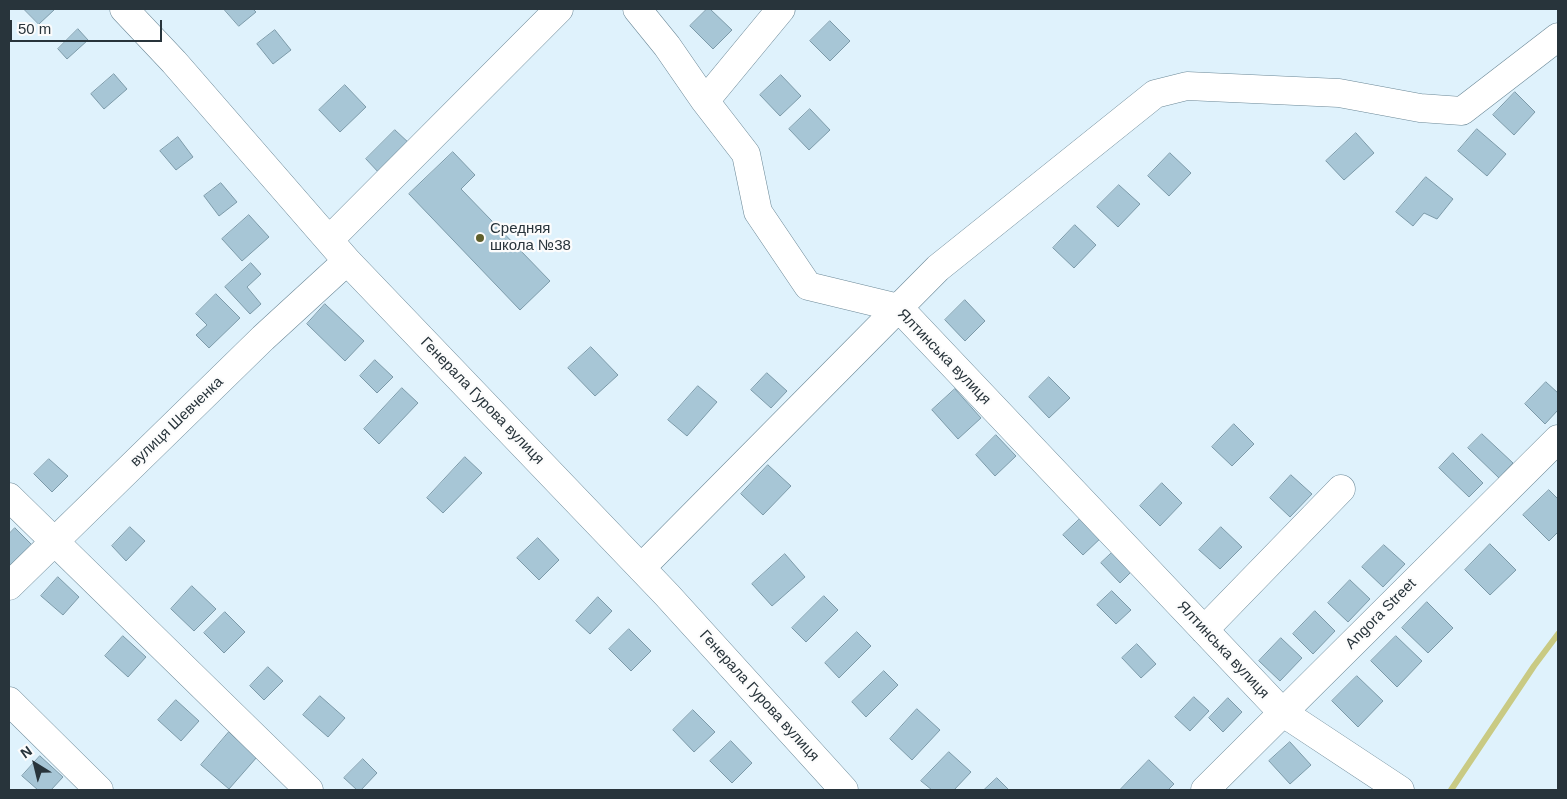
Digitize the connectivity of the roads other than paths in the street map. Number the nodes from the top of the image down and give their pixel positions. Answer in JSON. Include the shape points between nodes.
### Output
{"nodes":[{"id":1,"x":124,"y":9,"type":"edge"},
{"id":2,"x":559,"y":9,"type":"edge"},
{"id":3,"x":637,"y":9,"type":"edge"},
{"id":4,"x":781,"y":9,"type":"edge"},
{"id":5,"x":1558,"y":37,"type":"edge"},
{"id":6,"x":705,"y":101,"type":"junction"},
{"id":7,"x":330,"y":240,"type":"junction"},
{"id":8,"x":347,"y":261,"type":"junction"},
{"id":9,"x":899,"y":308,"type":"junction"},
{"id":10,"x":1558,"y":439,"type":"edge"},
{"id":11,"x":1341,"y":489,"type":"dead end"},
{"id":12,"x":9,"y":497,"type":"edge"},
{"id":13,"x":55,"y":542,"type":"junction"},
{"id":14,"x":641,"y":568,"type":"junction"},
{"id":15,"x":9,"y":586,"type":"edge"},
{"id":16,"x":1204,"y":630,"type":"junction"},
{"id":17,"x":9,"y":701,"type":"edge"},
{"id":18,"x":1282,"y":712,"type":"junction"},
{"id":19,"x":99,"y":790,"type":"edge"},
{"id":20,"x":309,"y":790,"type":"edge"},
{"id":21,"x":844,"y":790,"type":"edge"},
{"id":22,"x":1205,"y":790,"type":"edge"},
{"id":23,"x":1399,"y":790,"type":"edge"}],
"edges":[{"from":1,"to":7,"type":"street","name":"Генерала Гурова вулиця"},
{"from":2,"to":7,"type":"street"},
{"from":3,"to":6,"type":"street","name":"Ялтинська вулиця"},
{"from":4,"to":6,"type":"street"},
{"from":5,"to":9,"type":"street","via":[[1462,111],[1420,108],[1339,93],[1187,86],[1155,94],[938,268]]},
{"from":6,"to":9,"type":"street","name":"Ялтинська вулиця","via":[[746,154],[758,212],[808,286]]},
{"from":7,"to":8,"type":"street","name":"Генерала Гурова вулиця"},
{"from":8,"to":13,"type":"street","name":"вулиця Шевченка","via":[[263,338]]},
{"from":8,"to":14,"type":"street","name":"Генерала Гурова вулиця"},
{"from":9,"to":14,"type":"street"},
{"from":9,"to":16,"type":"street","name":"Ялтинська вулиця"},
{"from":10,"to":18,"type":"street","name":"Angora Street"},
{"from":11,"to":16,"type":"street"},
{"from":12,"to":13,"type":"street"},
{"from":13,"to":15,"type":"street","name":"вулиця Шевченка"},
{"from":13,"to":20,"type":"street"},
{"from":14,"to":21,"type":"street","name":"Генерала Гурова вулиця"},
{"from":16,"to":18,"type":"street","name":"Ялтинська вулиця"},
{"from":17,"to":19,"type":"street"},
{"from":18,"to":22,"type":"street","name":"Angora Street"},
{"from":18,"to":23,"type":"street","name":"Ялтинська вулиця"}]}
